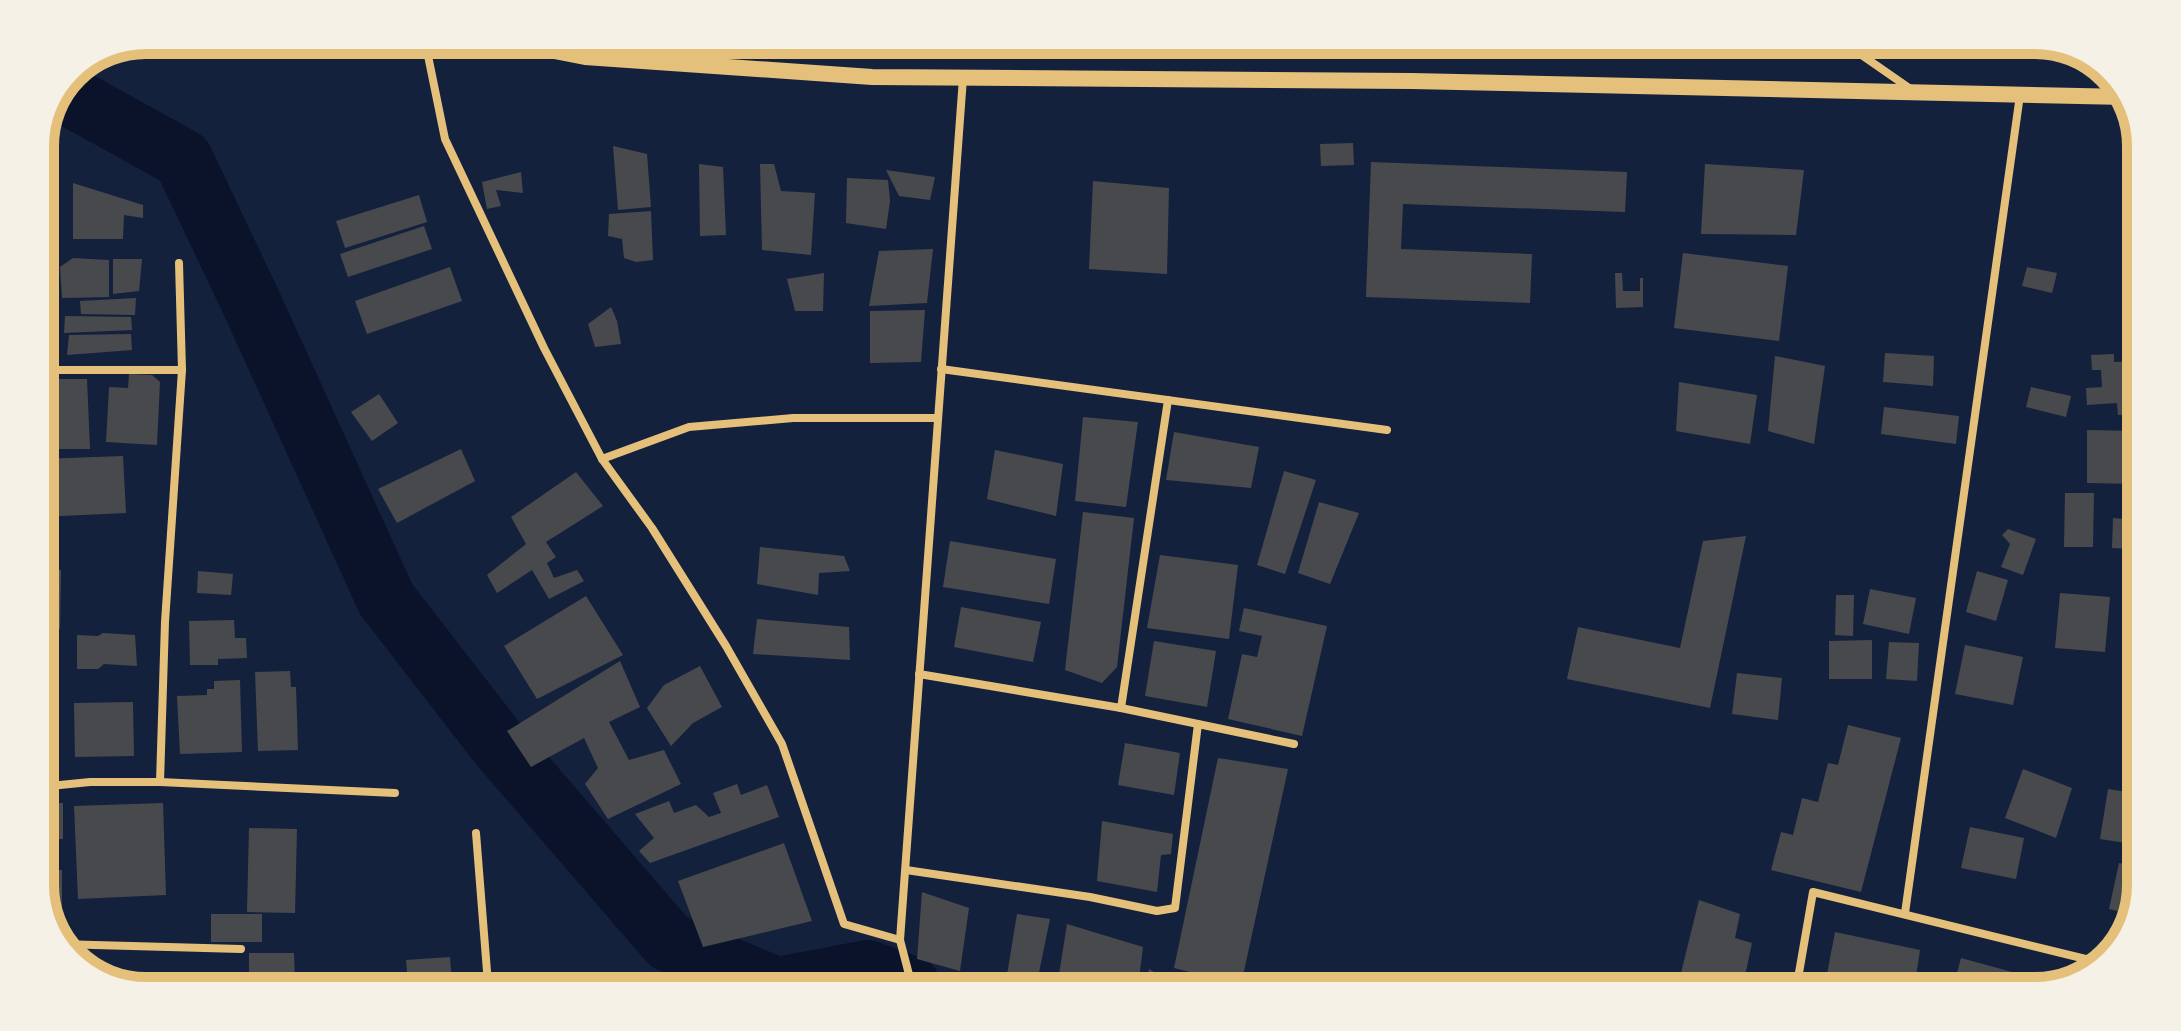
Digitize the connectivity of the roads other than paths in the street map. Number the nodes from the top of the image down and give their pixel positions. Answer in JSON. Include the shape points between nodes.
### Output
{"nodes":[{"id":1,"x":428,"y":54,"type":"edge"},
{"id":2,"x":570,"y":54,"type":"edge"},
{"id":3,"x":1860,"y":54,"type":"edge"},
{"id":4,"x":963,"y":77,"type":"junction"},
{"id":5,"x":1915,"y":92,"type":"junction"},
{"id":6,"x":2020,"y":94,"type":"junction"},
{"id":7,"x":2113,"y":97,"type":"edge"},
{"id":8,"x":179,"y":263,"type":"dead end"},
{"id":9,"x":941,"y":369,"type":"junction"},
{"id":10,"x":54,"y":370,"type":"edge"},
{"id":11,"x":182,"y":370,"type":"junction"},
{"id":12,"x":1168,"y":400,"type":"junction"},
{"id":13,"x":937,"y":418,"type":"junction"},
{"id":14,"x":1387,"y":430,"type":"dead end"},
{"id":15,"x":602,"y":459,"type":"junction"},
{"id":16,"x":919,"y":674,"type":"junction"},
{"id":17,"x":1121,"y":708,"type":"junction"},
{"id":18,"x":1198,"y":724,"type":"junction"},
{"id":19,"x":1294,"y":744,"type":"dead end"},
{"id":20,"x":160,"y":782,"type":"junction"},
{"id":21,"x":54,"y":786,"type":"edge"},
{"id":22,"x":395,"y":793,"type":"dead end"},
{"id":23,"x":476,"y":833,"type":"dead end"},
{"id":24,"x":906,"y":870,"type":"junction"},
{"id":25,"x":1905,"y":913,"type":"junction"},
{"id":26,"x":900,"y":940,"type":"junction"},
{"id":27,"x":76,"y":944,"type":"edge"},
{"id":28,"x":241,"y":949,"type":"dead end"},
{"id":29,"x":2088,"y":959,"type":"edge"},
{"id":30,"x":487,"y":977,"type":"edge"},
{"id":31,"x":910,"y":977,"type":"edge"},
{"id":32,"x":1798,"y":977,"type":"edge"}],
"edges":[{"from":1,"to":15,"type":"street","via":[[445,139]]},
{"from":2,"to":4,"type":"main road","via":[[872,77]]},
{"from":3,"to":5,"type":"street"},
{"from":4,"to":5,"type":"main road"},
{"from":4,"to":9,"type":"street"},
{"from":5,"to":6,"type":"main road"},
{"from":6,"to":7,"type":"main road"},
{"from":6,"to":25,"type":"street"},
{"from":8,"to":11,"type":"street"},
{"from":9,"to":12,"type":"street"},
{"from":9,"to":13,"type":"street"},
{"from":10,"to":11,"type":"street"},
{"from":11,"to":20,"type":"street"},
{"from":12,"to":14,"type":"street"},
{"from":12,"to":17,"type":"street"},
{"from":13,"to":15,"type":"street","via":[[793,418],[689,427]]},
{"from":13,"to":16,"type":"street"},
{"from":15,"to":26,"type":"street","via":[[652,528],[782,744],[844,924]]},
{"from":16,"to":17,"type":"street"},
{"from":16,"to":24,"type":"street"},
{"from":17,"to":18,"type":"street"},
{"from":18,"to":19,"type":"street"},
{"from":18,"to":24,"type":"street","via":[[1175,908],[1157,911]]},
{"from":20,"to":21,"type":"street"},
{"from":20,"to":22,"type":"street"},
{"from":23,"to":30,"type":"street"},
{"from":24,"to":26,"type":"street"},
{"from":25,"to":29,"type":"street"},
{"from":25,"to":32,"type":"street","via":[[1813,892]]},
{"from":26,"to":31,"type":"street"},
{"from":27,"to":28,"type":"street"}]}
